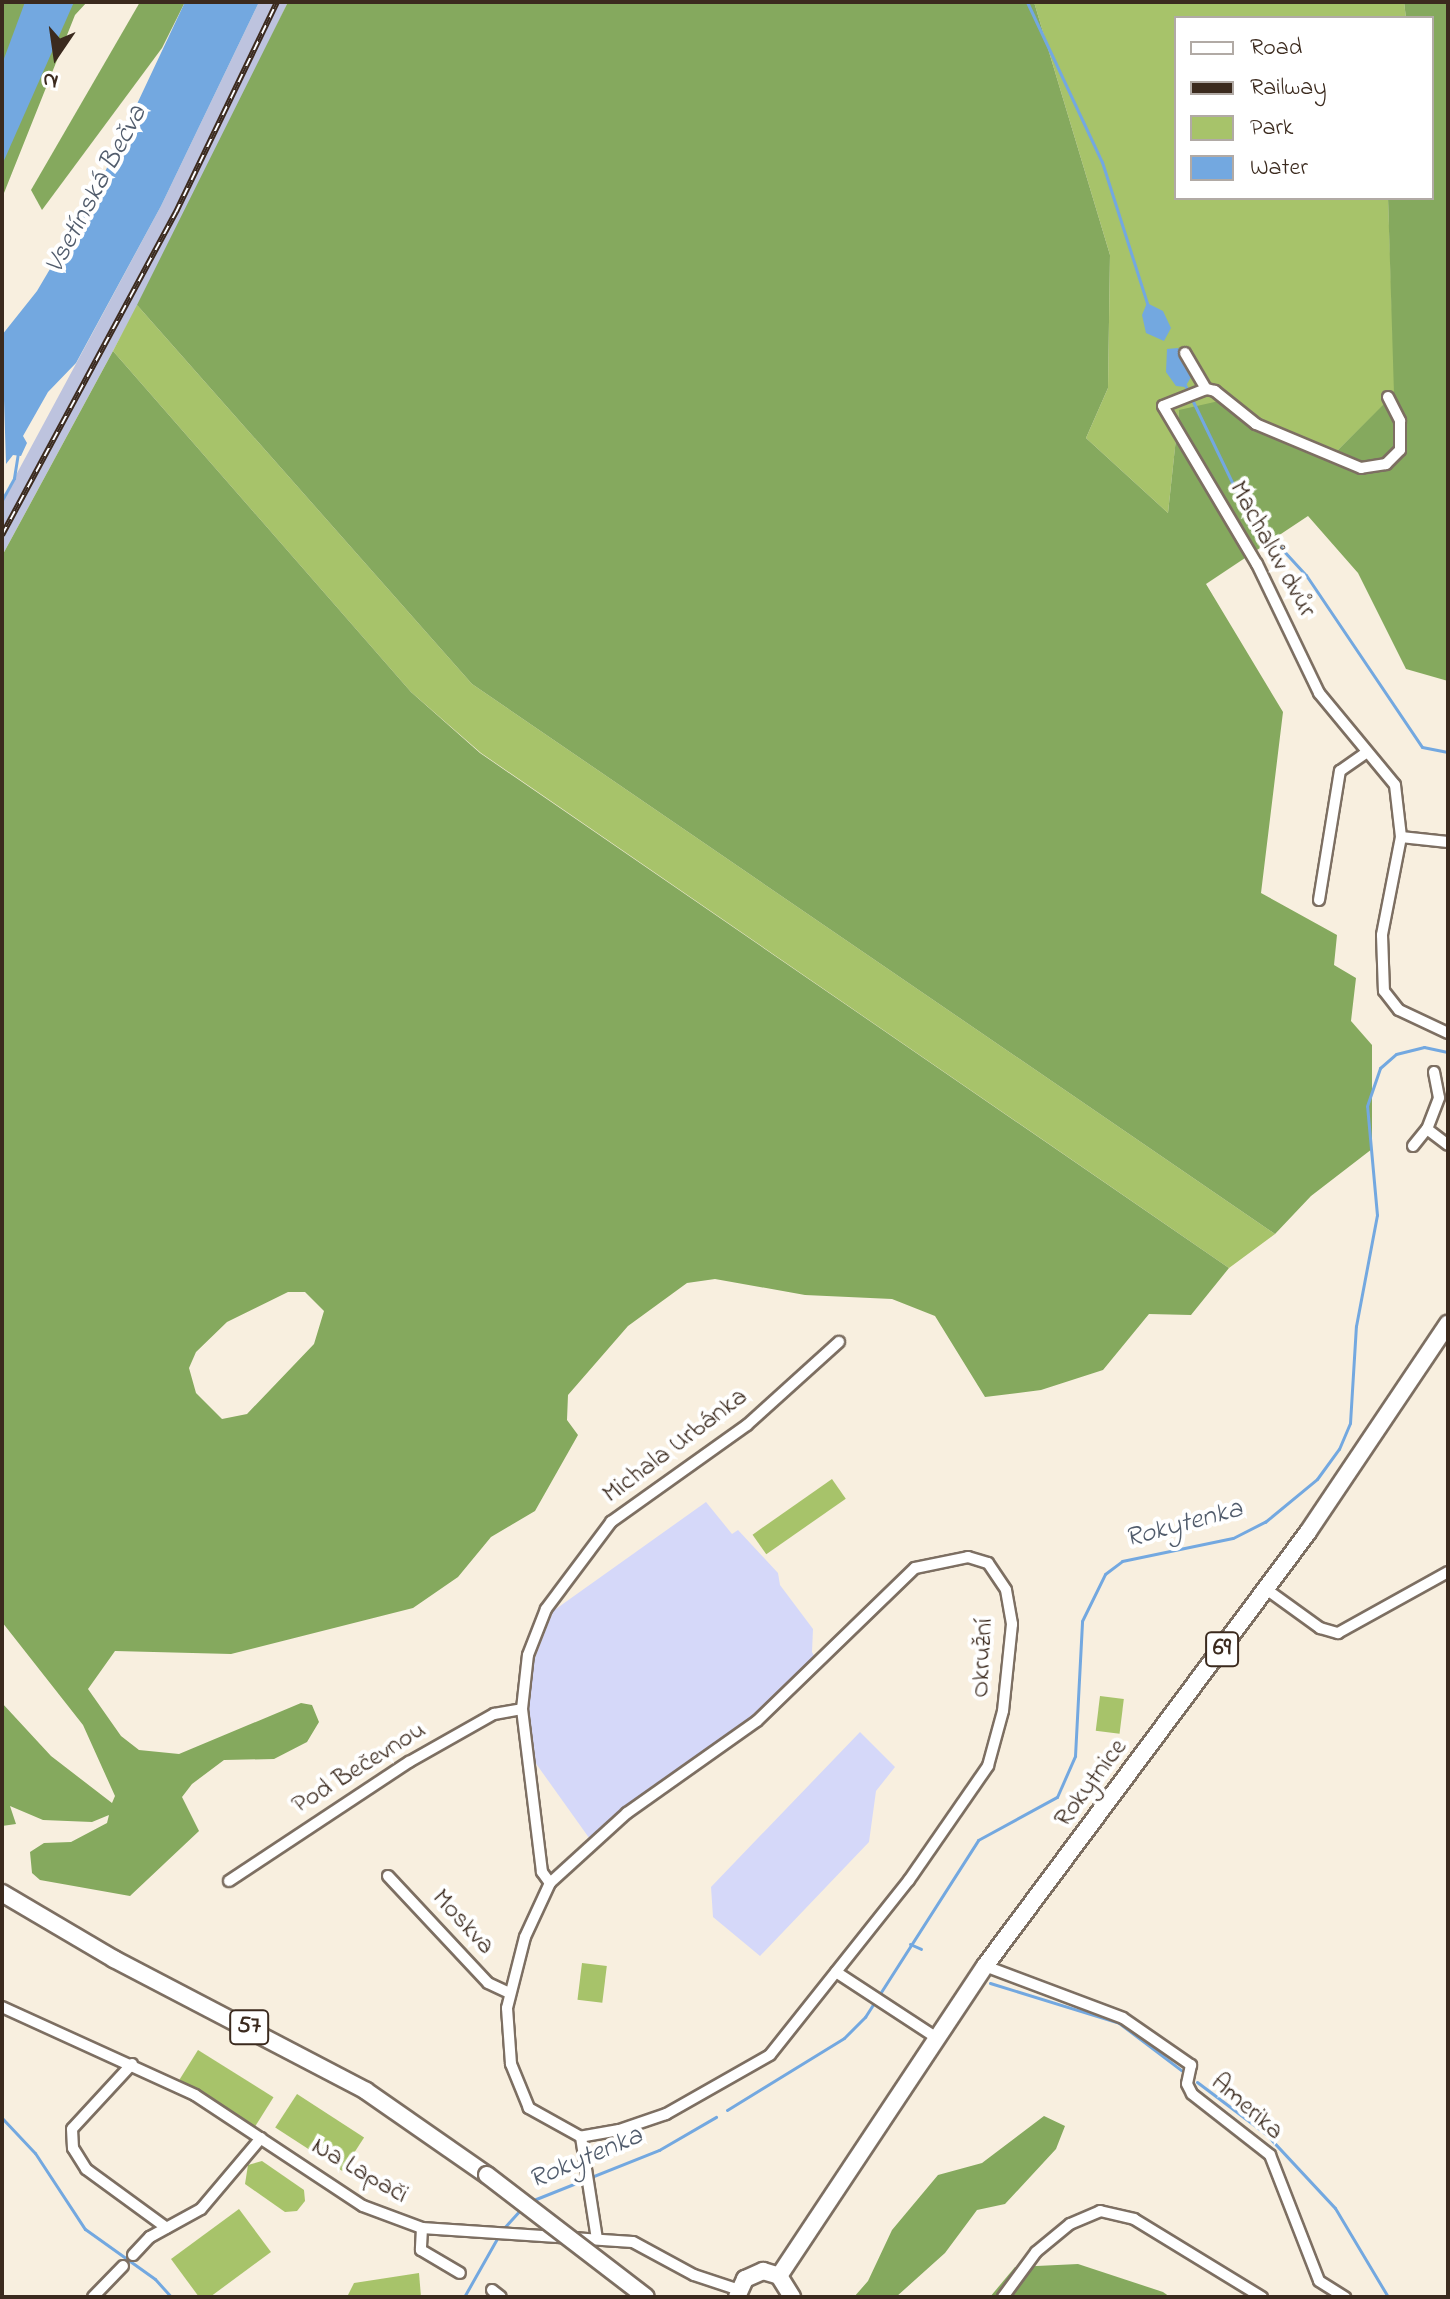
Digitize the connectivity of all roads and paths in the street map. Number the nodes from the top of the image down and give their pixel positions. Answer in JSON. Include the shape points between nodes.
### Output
{"nodes":[{"id":1,"x":1185,"y":353,"type":"dead end"},
{"id":2,"x":1206,"y":389,"type":"junction"},
{"id":3,"x":1388,"y":397,"type":"dead end"},
{"id":4,"x":1367,"y":752,"type":"junction"},
{"id":5,"x":1401,"y":837,"type":"junction"},
{"id":6,"x":1448,"y":842,"type":"edge"},
{"id":7,"x":1319,"y":900,"type":"dead end"},
{"id":8,"x":1448,"y":1033,"type":"edge"},
{"id":9,"x":1434,"y":1072,"type":"dead end"},
{"id":10,"x":1427,"y":1129,"type":"junction"},
{"id":11,"x":1448,"y":1145,"type":"edge"},
{"id":12,"x":1413,"y":1146,"type":"dead end"},
{"id":13,"x":1448,"y":1324,"type":"edge"},
{"id":14,"x":839,"y":1342,"type":"dead end"},
{"id":15,"x":1448,"y":1572,"type":"edge"},
{"id":16,"x":1266,"y":1589,"type":"junction"},
{"id":17,"x":522,"y":1709,"type":"junction"},
{"id":18,"x":388,"y":1876,"type":"dead end"},
{"id":19,"x":229,"y":1881,"type":"dead end"},
{"id":20,"x":550,"y":1883,"type":"junction"},
{"id":21,"x":2,"y":1893,"type":"edge"},
{"id":22,"x":985,"y":1966,"type":"junction"},
{"id":23,"x":836,"y":1972,"type":"junction"},
{"id":24,"x":509,"y":1993,"type":"junction"},
{"id":25,"x":2,"y":2007,"type":"edge"},
{"id":26,"x":937,"y":2038,"type":"junction"},
{"id":27,"x":132,"y":2064,"type":"junction"},
{"id":28,"x":581,"y":2137,"type":"junction"},
{"id":29,"x":261,"y":2138,"type":"junction"},
{"id":30,"x":167,"y":2228,"type":"junction"},
{"id":31,"x":422,"y":2228,"type":"junction"},
{"id":32,"x":597,"y":2239,"type":"junction"},
{"id":33,"x":133,"y":2255,"type":"dead end"},
{"id":34,"x":123,"y":2266,"type":"dead end"},
{"id":35,"x":460,"y":2273,"type":"dead end"},
{"id":36,"x":779,"y":2276,"type":"junction"},
{"id":37,"x":492,"y":2290,"type":"dead end"},
{"id":38,"x":738,"y":2293,"type":"edge"},
{"id":39,"x":93,"y":2297,"type":"edge"},
{"id":40,"x":501,"y":2297,"type":"edge"},
{"id":41,"x":646,"y":2297,"type":"edge"},
{"id":42,"x":792,"y":2297,"type":"edge"},
{"id":43,"x":1003,"y":2297,"type":"edge"},
{"id":44,"x":1262,"y":2297,"type":"edge"},
{"id":45,"x":1345,"y":2297,"type":"edge"}],
"edges":[{"from":1,"to":2,"type":"street"},
{"from":2,"to":3,"type":"street","via":[[1256,424],[1361,468],[1386,464],[1400,450],[1400,421]]},
{"from":2,"to":4,"type":"street","name":"Machalův dvůr","via":[[1163,406],[1257,564],[1319,693]]},
{"from":4,"to":5,"type":"street","name":"Machalův dvůr","via":[[1395,785]]},
{"from":4,"to":7,"type":"street","via":[[1340,771]]},
{"from":5,"to":6,"type":"street"},
{"from":5,"to":8,"type":"street","name":"Machalův dvůr","via":[[1382,935],[1384,991],[1399,1010]]},
{"from":9,"to":10,"type":"street","via":[[1439,1098]]},
{"from":10,"to":11,"type":"street"},
{"from":10,"to":12,"type":"street"},
{"from":13,"to":16,"type":"main road","name":"Rokytnice","number":"69"},
{"from":14,"to":17,"type":"street","name":"Michala Urbánka","via":[[747,1425],[611,1522],[549,1604],[528,1655]]},
{"from":15,"to":16,"type":"street","via":[[1338,1633],[1320,1628]]},
{"from":16,"to":22,"type":"main road","name":"Rokytnice","number":"69"},
{"from":17,"to":19,"type":"street","name":"Pod Bečevnou","via":[[494,1714],[409,1762]]},
{"from":17,"to":20,"type":"street","name":"Michala Urbánka","via":[[542,1872]]},
{"from":18,"to":24,"type":"street","name":"Moskva","via":[[488,1983]]},
{"from":20,"to":23,"type":"street","name":"Okružní","via":[[627,1813],[703,1764],[789,1690],[915,1568],[968,1557],[988,1563],[1006,1590],[1012,1638],[1003,1711],[988,1766],[909,1880]]},
{"from":20,"to":24,"type":"street","name":"Okružní","via":[[525,1937]]},
{"from":21,"to":41,"type":"main road","number":"57","bridge":true,"via":[[114,1959],[366,2091],[487,2175]]},
{"from":22,"to":26,"type":"main road","name":"Rokytnice","number":"69"},
{"from":22,"to":45,"type":"street","name":"Amerika","via":[[1123,2018],[1191,2065],[1187,2084],[1192,2094],[1270,2155],[1319,2281]]},
{"from":23,"to":26,"type":"street"},
{"from":23,"to":28,"type":"street","name":"Okružní","via":[[770,2055],[666,2114]]},
{"from":24,"to":28,"type":"street","name":"Okružní","via":[[506,2031],[522,2100],[541,2117]]},
{"from":25,"to":27,"type":"street","name":"Na Lapači"},
{"from":26,"to":36,"type":"main road","name":"Rokytnice","number":"69"},
{"from":27,"to":29,"type":"street","name":"Na Lapači","via":[[195,2095]]},
{"from":27,"to":30,"type":"street","via":[[72,2129],[73,2148],[86,2169]]},
{"from":28,"to":32,"type":"street"},
{"from":29,"to":30,"type":"street","via":[[201,2209]]},
{"from":29,"to":31,"type":"street","name":"Na Lapači","via":[[363,2206]]},
{"from":30,"to":33,"type":"street"},
{"from":31,"to":32,"type":"street"},
{"from":31,"to":35,"type":"street","name":"Na Lapači","via":[[421,2250]]},
{"from":32,"to":38,"type":"street","via":[[654,2249],[694,2275]]},
{"from":34,"to":39,"type":"street"},
{"from":36,"to":38,"type":"main road","via":[[756,2273]]},
{"from":36,"to":42,"type":"main road"},
{"from":37,"to":40,"type":"street"},
{"from":43,"to":44,"type":"street","via":[[1036,2252],[1070,2224],[1100,2211],[1134,2219]]}]}
